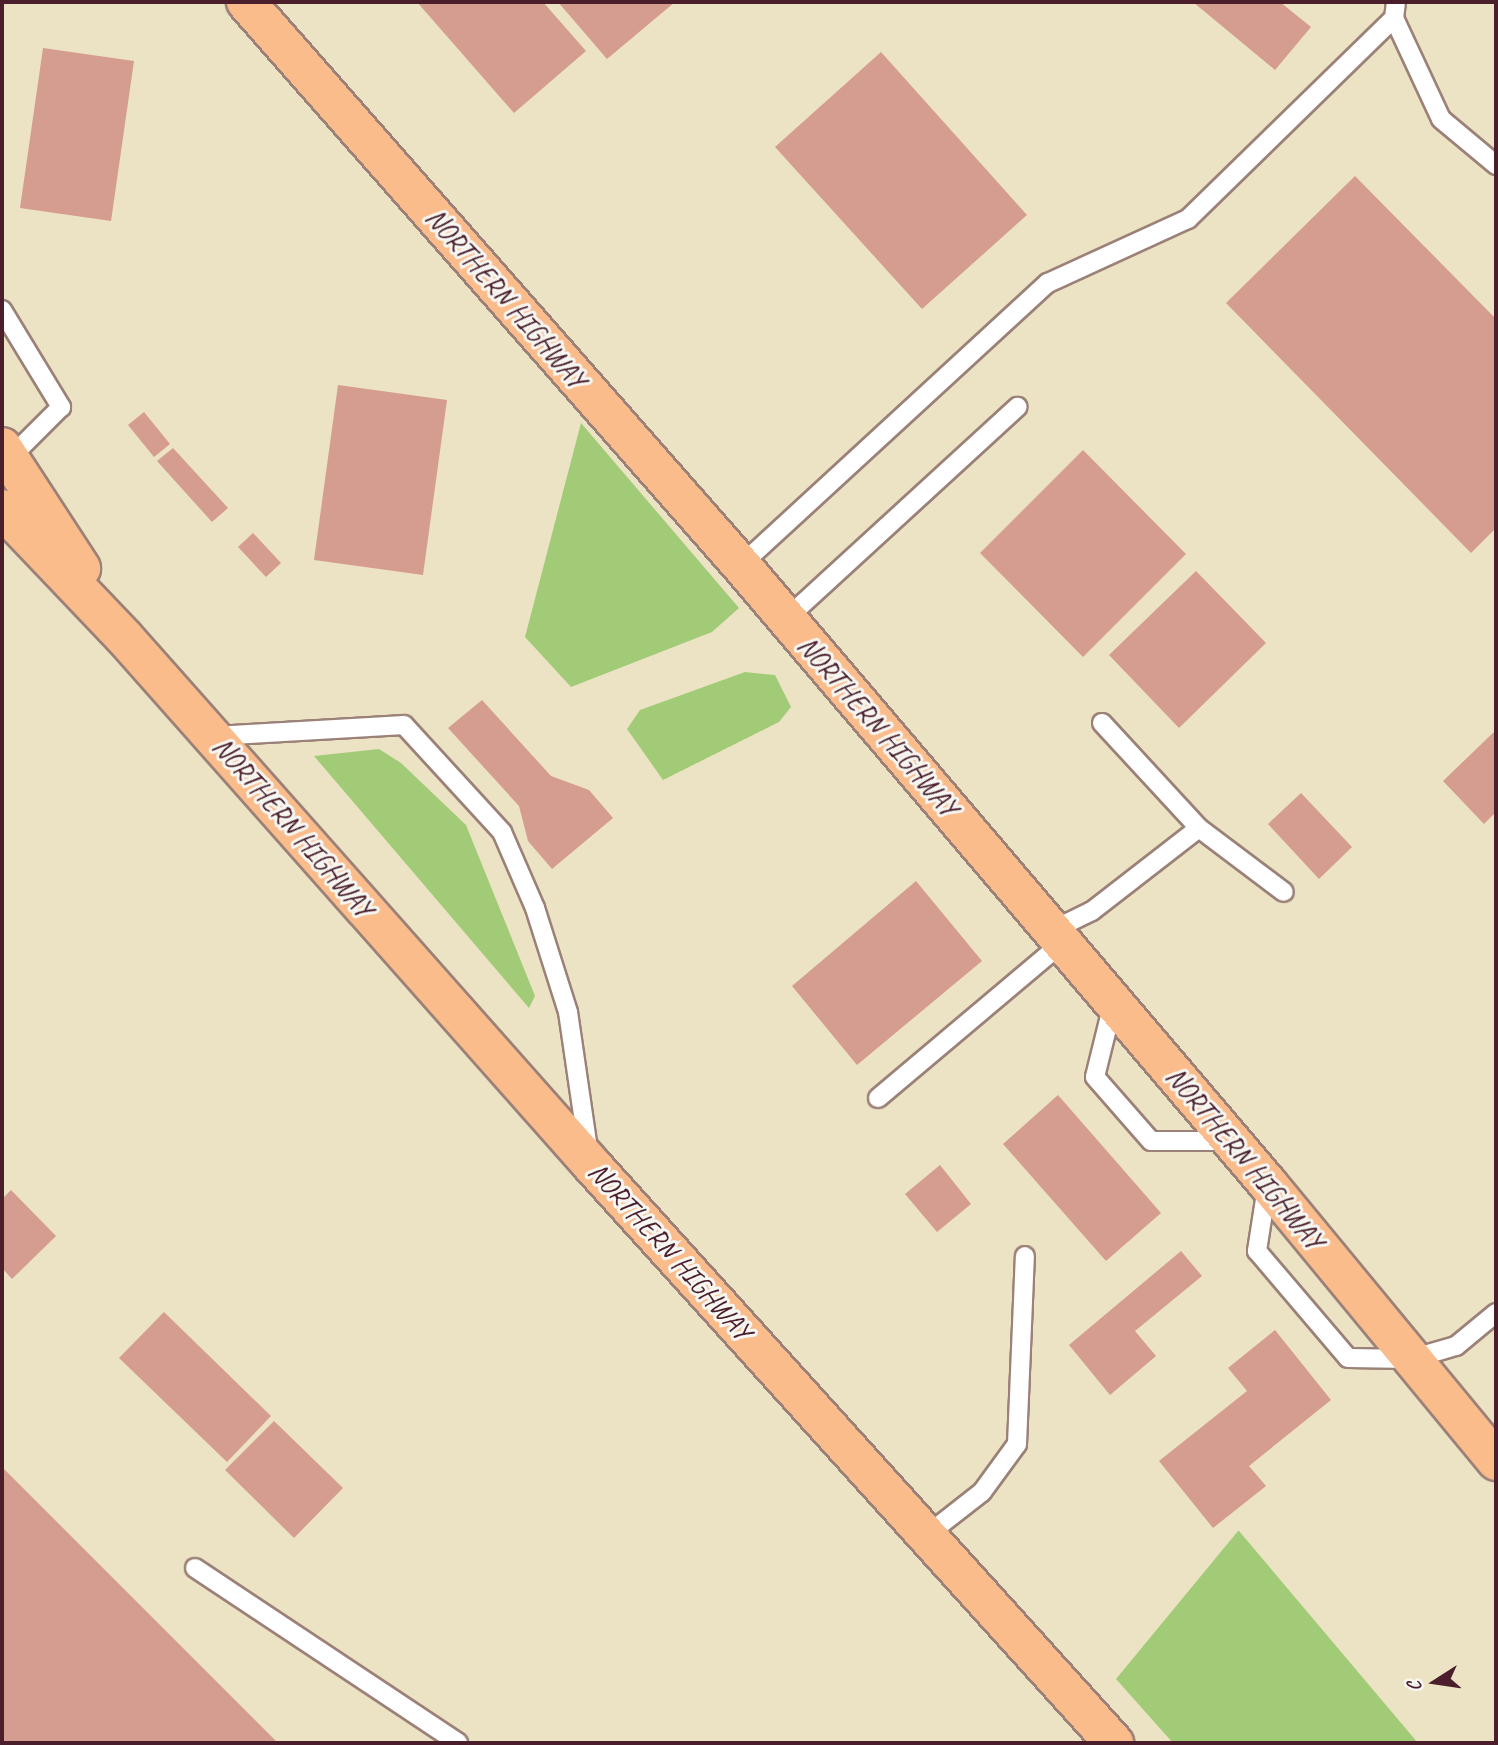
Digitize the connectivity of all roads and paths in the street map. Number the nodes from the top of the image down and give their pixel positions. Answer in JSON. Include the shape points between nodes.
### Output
{"nodes":[{"id":1,"x":246,"y":2,"type":"edge"},
{"id":2,"x":1395,"y":10,"type":"edge"},
{"id":3,"x":1496,"y":165,"type":"edge"},
{"id":4,"x":2,"y":310,"type":"edge"},
{"id":5,"x":1017,"y":407,"type":"dead end"},
{"id":6,"x":6,"y":452,"type":"edge"},
{"id":7,"x":2,"y":509,"type":"edge"},
{"id":8,"x":741,"y":565,"type":"junction"},
{"id":9,"x":786,"y":619,"type":"junction"},
{"id":10,"x":124,"y":637,"type":"junction"},
{"id":11,"x":1102,"y":723,"type":"dead end"},
{"id":12,"x":212,"y":736,"type":"junction"},
{"id":13,"x":1199,"y":828,"type":"junction"},
{"id":14,"x":1284,"y":891,"type":"dead end"},
{"id":15,"x":1058,"y":936,"type":"junction"},
{"id":16,"x":1114,"y":1001,"type":"junction"},
{"id":17,"x":878,"y":1098,"type":"dead end"},
{"id":18,"x":1232,"y":1142,"type":"junction"},
{"id":19,"x":590,"y":1163,"type":"junction"},
{"id":20,"x":1268,"y":1184,"type":"junction"},
{"id":21,"x":1025,"y":1256,"type":"dead end"},
{"id":22,"x":1496,"y":1312,"type":"edge"},
{"id":23,"x":1411,"y":1359,"type":"junction"},
{"id":24,"x":1496,"y":1461,"type":"edge"},
{"id":25,"x":927,"y":1535,"type":"junction"},
{"id":26,"x":195,"y":1568,"type":"dead end"},
{"id":27,"x":458,"y":1743,"type":"edge"},
{"id":28,"x":1114,"y":1743,"type":"edge"}],
"edges":[{"from":1,"to":8,"type":"main road","name":"NORTHERN HIGHWAY"},
{"from":2,"to":3,"type":"lane","via":[[1441,119]]},
{"from":2,"to":8,"type":"lane","via":[[1188,219],[1048,283]]},
{"from":4,"to":6,"type":"lane","via":[[61,407]]},
{"from":5,"to":9,"type":"lane"},
{"from":6,"to":10,"type":"main road"},
{"from":7,"to":10,"type":"main road","name":"NORTHERN HIGHWAY"},
{"from":8,"to":9,"type":"main road","name":"NORTHERN HIGHWAY"},
{"from":9,"to":15,"type":"main road","name":"NORTHERN HIGHWAY"},
{"from":10,"to":12,"type":"main road","name":"NORTHERN HIGHWAY"},
{"from":11,"to":13,"type":"lane"},
{"from":12,"to":19,"type":"main road","name":"NORTHERN HIGHWAY"},
{"from":12,"to":19,"type":"lane","via":[[404,725],[502,832],[535,908],[568,1012]]},
{"from":13,"to":14,"type":"lane"},
{"from":13,"to":15,"type":"lane"},
{"from":15,"to":16,"type":"main road","name":"NORTHERN HIGHWAY"},
{"from":15,"to":17,"type":"lane"},
{"from":16,"to":18,"type":"main road","name":"NORTHERN HIGHWAY"},
{"from":16,"to":18,"type":"lane","via":[[1096,1077],[1151,1141]]},
{"from":18,"to":20,"type":"main road","name":"NORTHERN HIGHWAY"},
{"from":19,"to":25,"type":"main road","name":"NORTHERN HIGHWAY"},
{"from":20,"to":23,"type":"main road","name":"NORTHERN HIGHWAY"},
{"from":20,"to":23,"type":"lane","via":[[1257,1251],[1348,1358]]},
{"from":21,"to":25,"type":"lane","via":[[1017,1444],[982,1492]]},
{"from":22,"to":23,"type":"lane","via":[[1456,1346]]},
{"from":23,"to":24,"type":"main road","name":"NORTHERN HIGHWAY"},
{"from":25,"to":28,"type":"main road","name":"NORTHERN HIGHWAY"},
{"from":26,"to":27,"type":"lane"}]}
